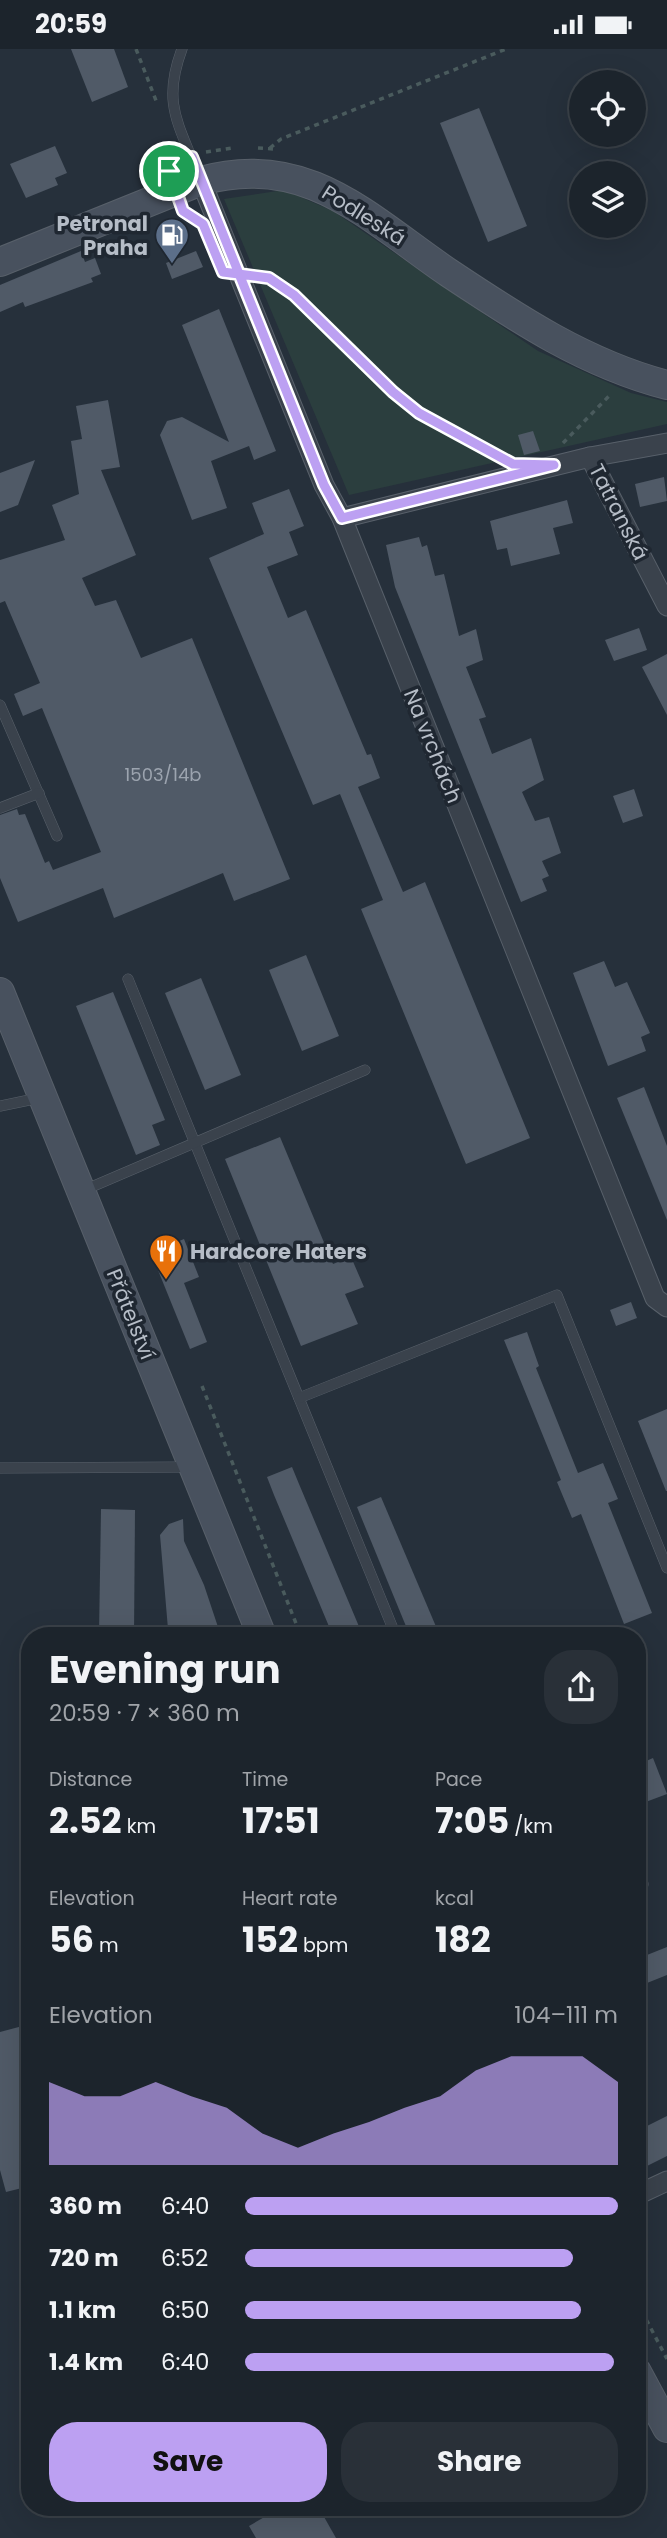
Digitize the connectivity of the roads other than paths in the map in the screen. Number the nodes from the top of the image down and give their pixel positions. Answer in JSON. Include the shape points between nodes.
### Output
{"nodes":[{"id":1,"x":182,"y":49,"type":"edge"},
{"id":2,"x":201,"y":181,"type":"junction"},
{"id":3,"x":0,"y":262,"type":"edge"},
{"id":4,"x":667,"y":385,"type":"edge"},
{"id":5,"x":667,"y":443,"type":"edge"},
{"id":6,"x":590,"y":457,"type":"junction"},
{"id":7,"x":342,"y":518,"type":"junction"},
{"id":8,"x":667,"y":606,"type":"edge"},
{"id":9,"x":0,"y":705,"type":"edge"},
{"id":10,"x":39,"y":793,"type":"junction"},
{"id":11,"x":0,"y":808,"type":"edge"},
{"id":12,"x":57,"y":836,"type":"dead end"},
{"id":13,"x":128,"y":979,"type":"dead end"},
{"id":14,"x":0,"y":992,"type":"edge"},
{"id":15,"x":365,"y":1070,"type":"dead end"},
{"id":16,"x":43,"y":1097,"type":"junction"},
{"id":17,"x":0,"y":1106,"type":"edge"},
{"id":18,"x":195,"y":1143,"type":"junction"},
{"id":19,"x":81,"y":1191,"type":"junction"},
{"id":20,"x":667,"y":1307,"type":"edge"},
{"id":21,"x":299,"y":1398,"type":"junction"},
{"id":22,"x":193,"y":1467,"type":"junction"},
{"id":23,"x":0,"y":1468,"type":"edge"},
{"id":24,"x":667,"y":1568,"type":"edge"},
{"id":25,"x":258,"y":1627,"type":"edge"},
{"id":26,"x":392,"y":1627,"type":"edge"},
{"id":27,"x":667,"y":2181,"type":"edge"},
{"id":28,"x":646,"y":2191,"type":"edge"},
{"id":29,"x":646,"y":2389,"type":"edge"},
{"id":30,"x":667,"y":2428,"type":"edge"}],
"edges":[{"from":1,"to":2,"type":"lane","via":[[171,98]]},
{"from":2,"to":3,"type":"main road","name":"Podleská"},
{"from":2,"to":4,"type":"main road","name":"Podleská","via":[[247,172],[272,173],[316,185],[373,218],[538,330],[628,373]]},
{"from":2,"to":7,"type":"street","name":"Na vrchách","via":[[324,485]]},
{"from":5,"to":6,"type":"street"},
{"from":6,"to":7,"type":"street"},
{"from":6,"to":8,"type":"street","name":"Tatranská"},
{"from":7,"to":20,"type":"street","name":"Na vrchách","via":[[655,1299]]},
{"from":9,"to":10,"type":"lane"},
{"from":10,"to":11,"type":"lane"},
{"from":10,"to":12,"type":"lane"},
{"from":13,"to":18,"type":"lane"},
{"from":14,"to":16,"type":"main road","name":"Přátelství"},
{"from":15,"to":18,"type":"lane"},
{"from":16,"to":17,"type":"lane"},
{"from":16,"to":19,"type":"main road","name":"Přátelství"},
{"from":18,"to":19,"type":"lane"},
{"from":18,"to":21,"type":"lane"},
{"from":19,"to":22,"type":"main road","name":"Přátelství"},
{"from":21,"to":24,"type":"lane","via":[[557,1295]]},
{"from":21,"to":26,"type":"lane"},
{"from":22,"to":23,"type":"lane"},
{"from":22,"to":25,"type":"main road","name":"Přátelství"},
{"from":27,"to":28,"type":"street"},
{"from":29,"to":30,"type":"main road"}]}
